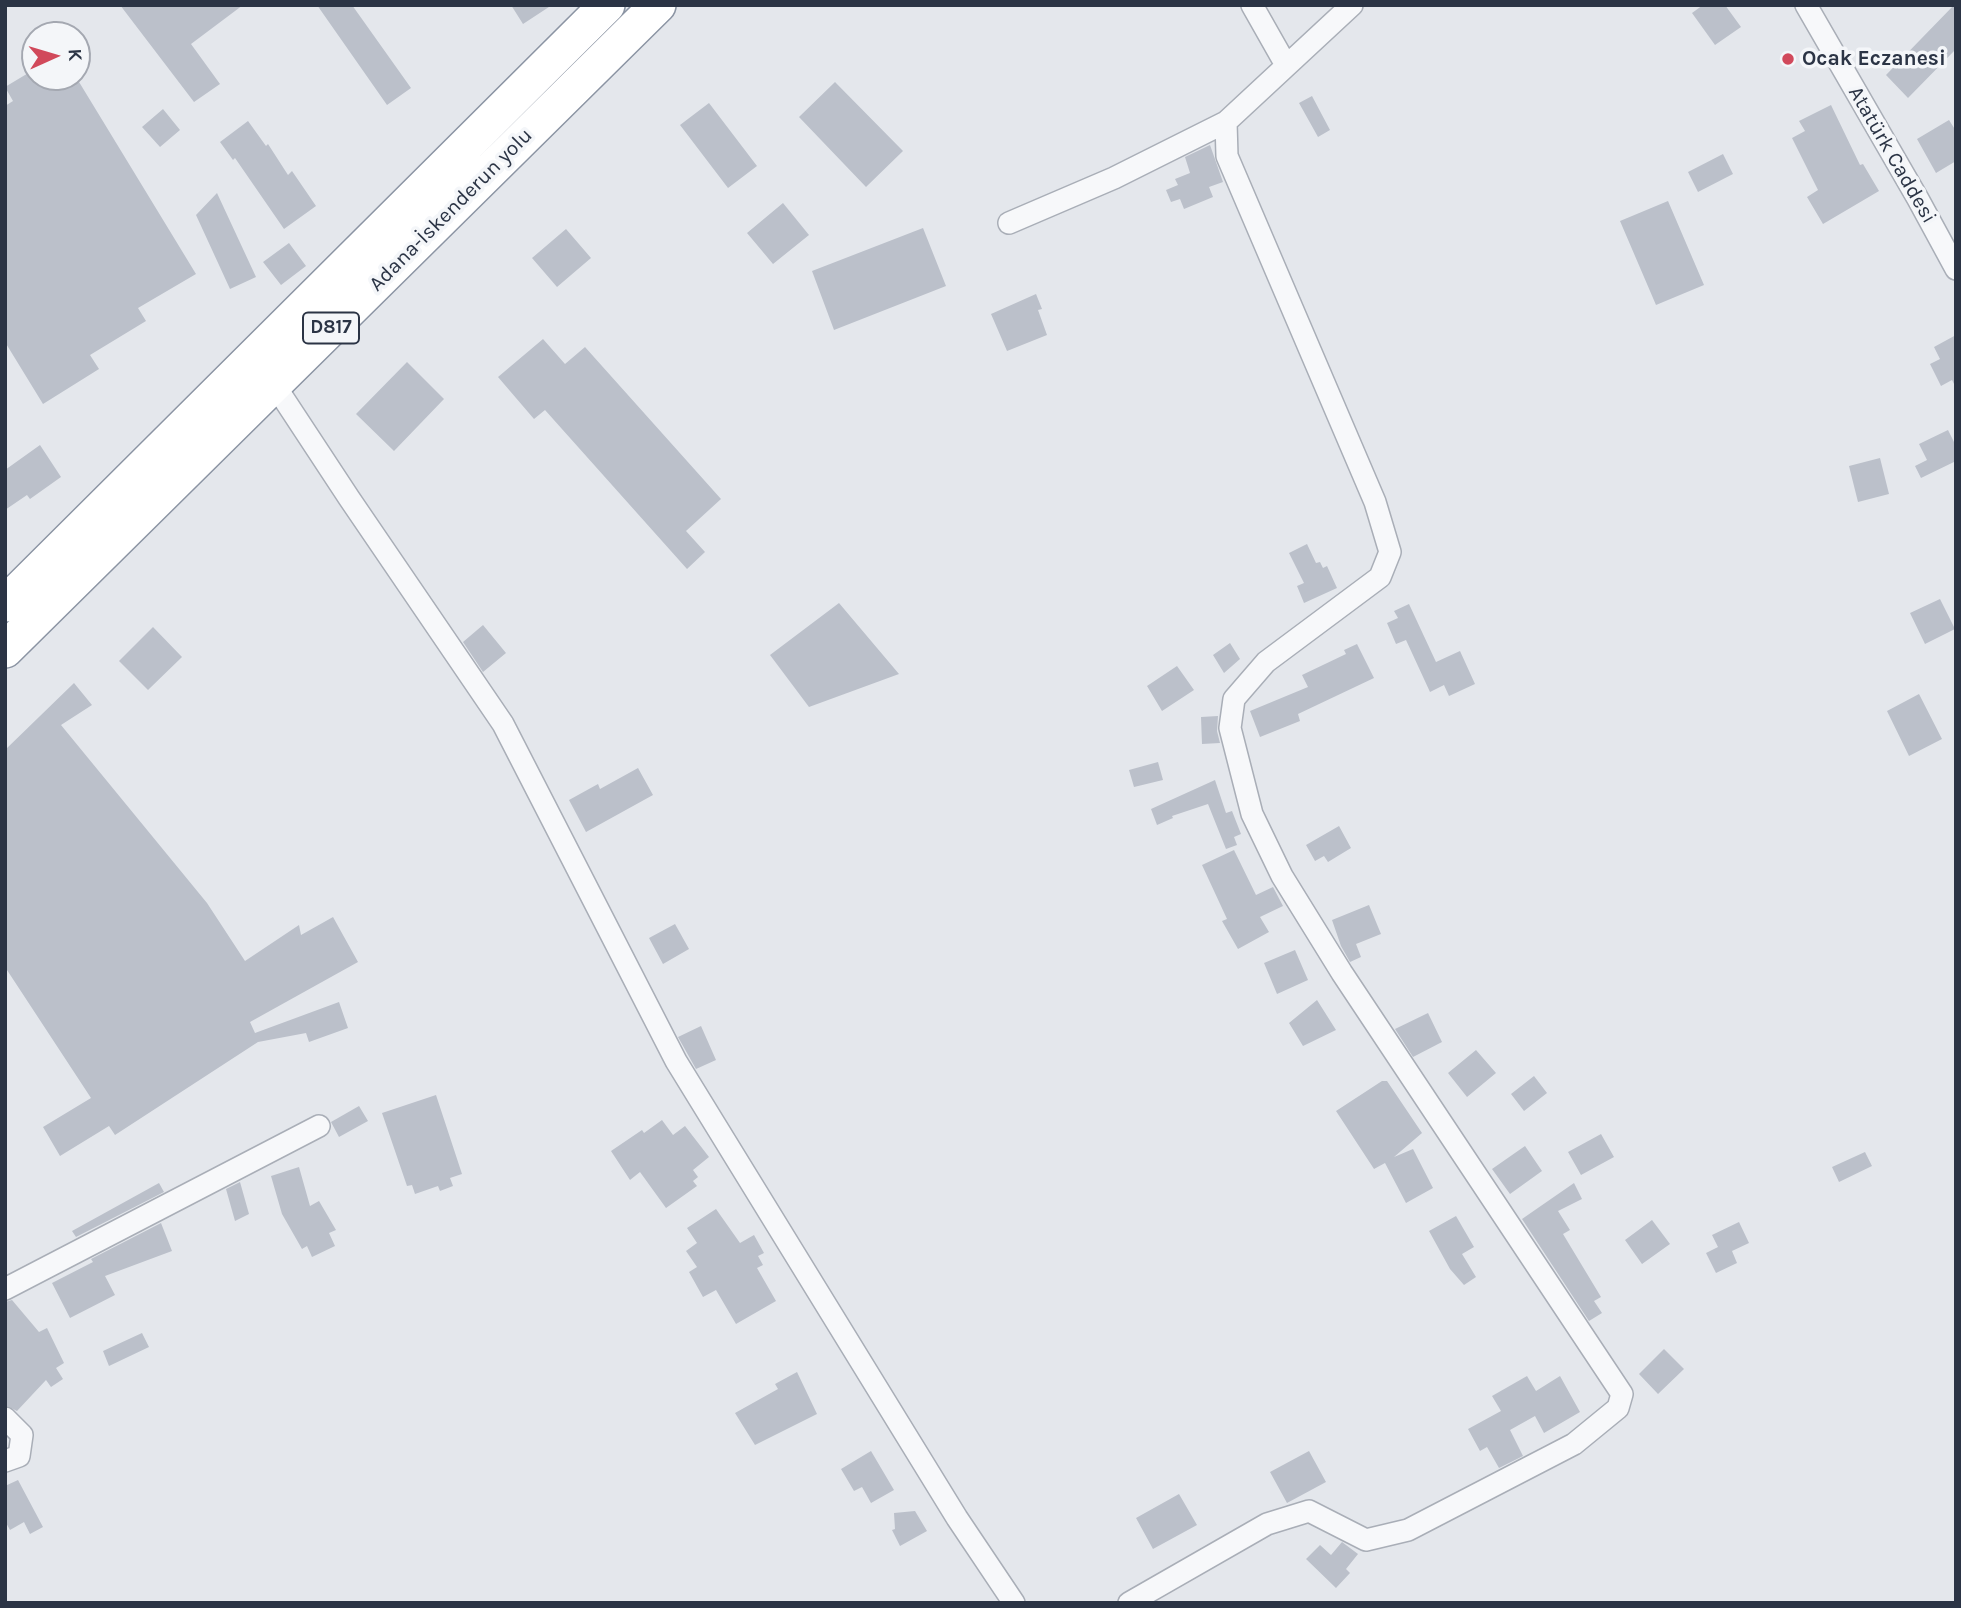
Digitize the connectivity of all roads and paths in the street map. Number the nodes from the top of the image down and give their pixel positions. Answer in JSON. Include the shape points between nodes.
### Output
{"nodes":[{"id":1,"x":607,"y":5,"type":"edge"},
{"id":2,"x":657,"y":5,"type":"edge"},
{"id":3,"x":1252,"y":5,"type":"edge"},
{"id":4,"x":1352,"y":5,"type":"edge"},
{"id":5,"x":1806,"y":5,"type":"edge"},
{"id":6,"x":1286,"y":65,"type":"junction"},
{"id":7,"x":1226,"y":122,"type":"junction"},
{"id":8,"x":1009,"y":223,"type":"dead end"},
{"id":9,"x":1956,"y":269,"type":"edge"},
{"id":10,"x":275,"y":384,"type":"junction"},
{"id":11,"x":5,"y":604,"type":"edge"},
{"id":12,"x":5,"y":650,"type":"edge"},
{"id":13,"x":319,"y":1126,"type":"dead end"},
{"id":14,"x":5,"y":1289,"type":"edge"},
{"id":15,"x":5,"y":1418,"type":"edge"},
{"id":16,"x":5,"y":1461,"type":"edge"},
{"id":17,"x":1014,"y":1603,"type":"edge"},
{"id":18,"x":1129,"y":1603,"type":"edge"}],
"edges":[{"from":1,"to":11,"type":"highway","number":"D817"},
{"from":2,"to":10,"type":"highway","name":"Adana-İskenderun yolu","number":"D817"},
{"from":3,"to":6,"type":"street"},
{"from":4,"to":6,"type":"street"},
{"from":5,"to":9,"type":"street","name":"Atatürk Caddesi"},
{"from":6,"to":7,"type":"street"},
{"from":7,"to":8,"type":"street","via":[[1114,178]]},
{"from":7,"to":18,"type":"street","via":[[1227,156],[1375,502],[1390,552],[1381,577],[1266,662],[1234,699],[1230,728],[1252,814],[1282,876],[1342,973],[1622,1394],[1618,1408],[1574,1444],[1408,1530],[1366,1540],[1309,1511],[1267,1524]]},
{"from":10,"to":12,"type":"highway","name":"Adana-İskenderun yolu","number":"D817"},
{"from":10,"to":17,"type":"street","via":[[503,724],[676,1061]]},
{"from":13,"to":14,"type":"street"},
{"from":15,"to":16,"type":"street","via":[[22,1435],[19,1456]]}]}
